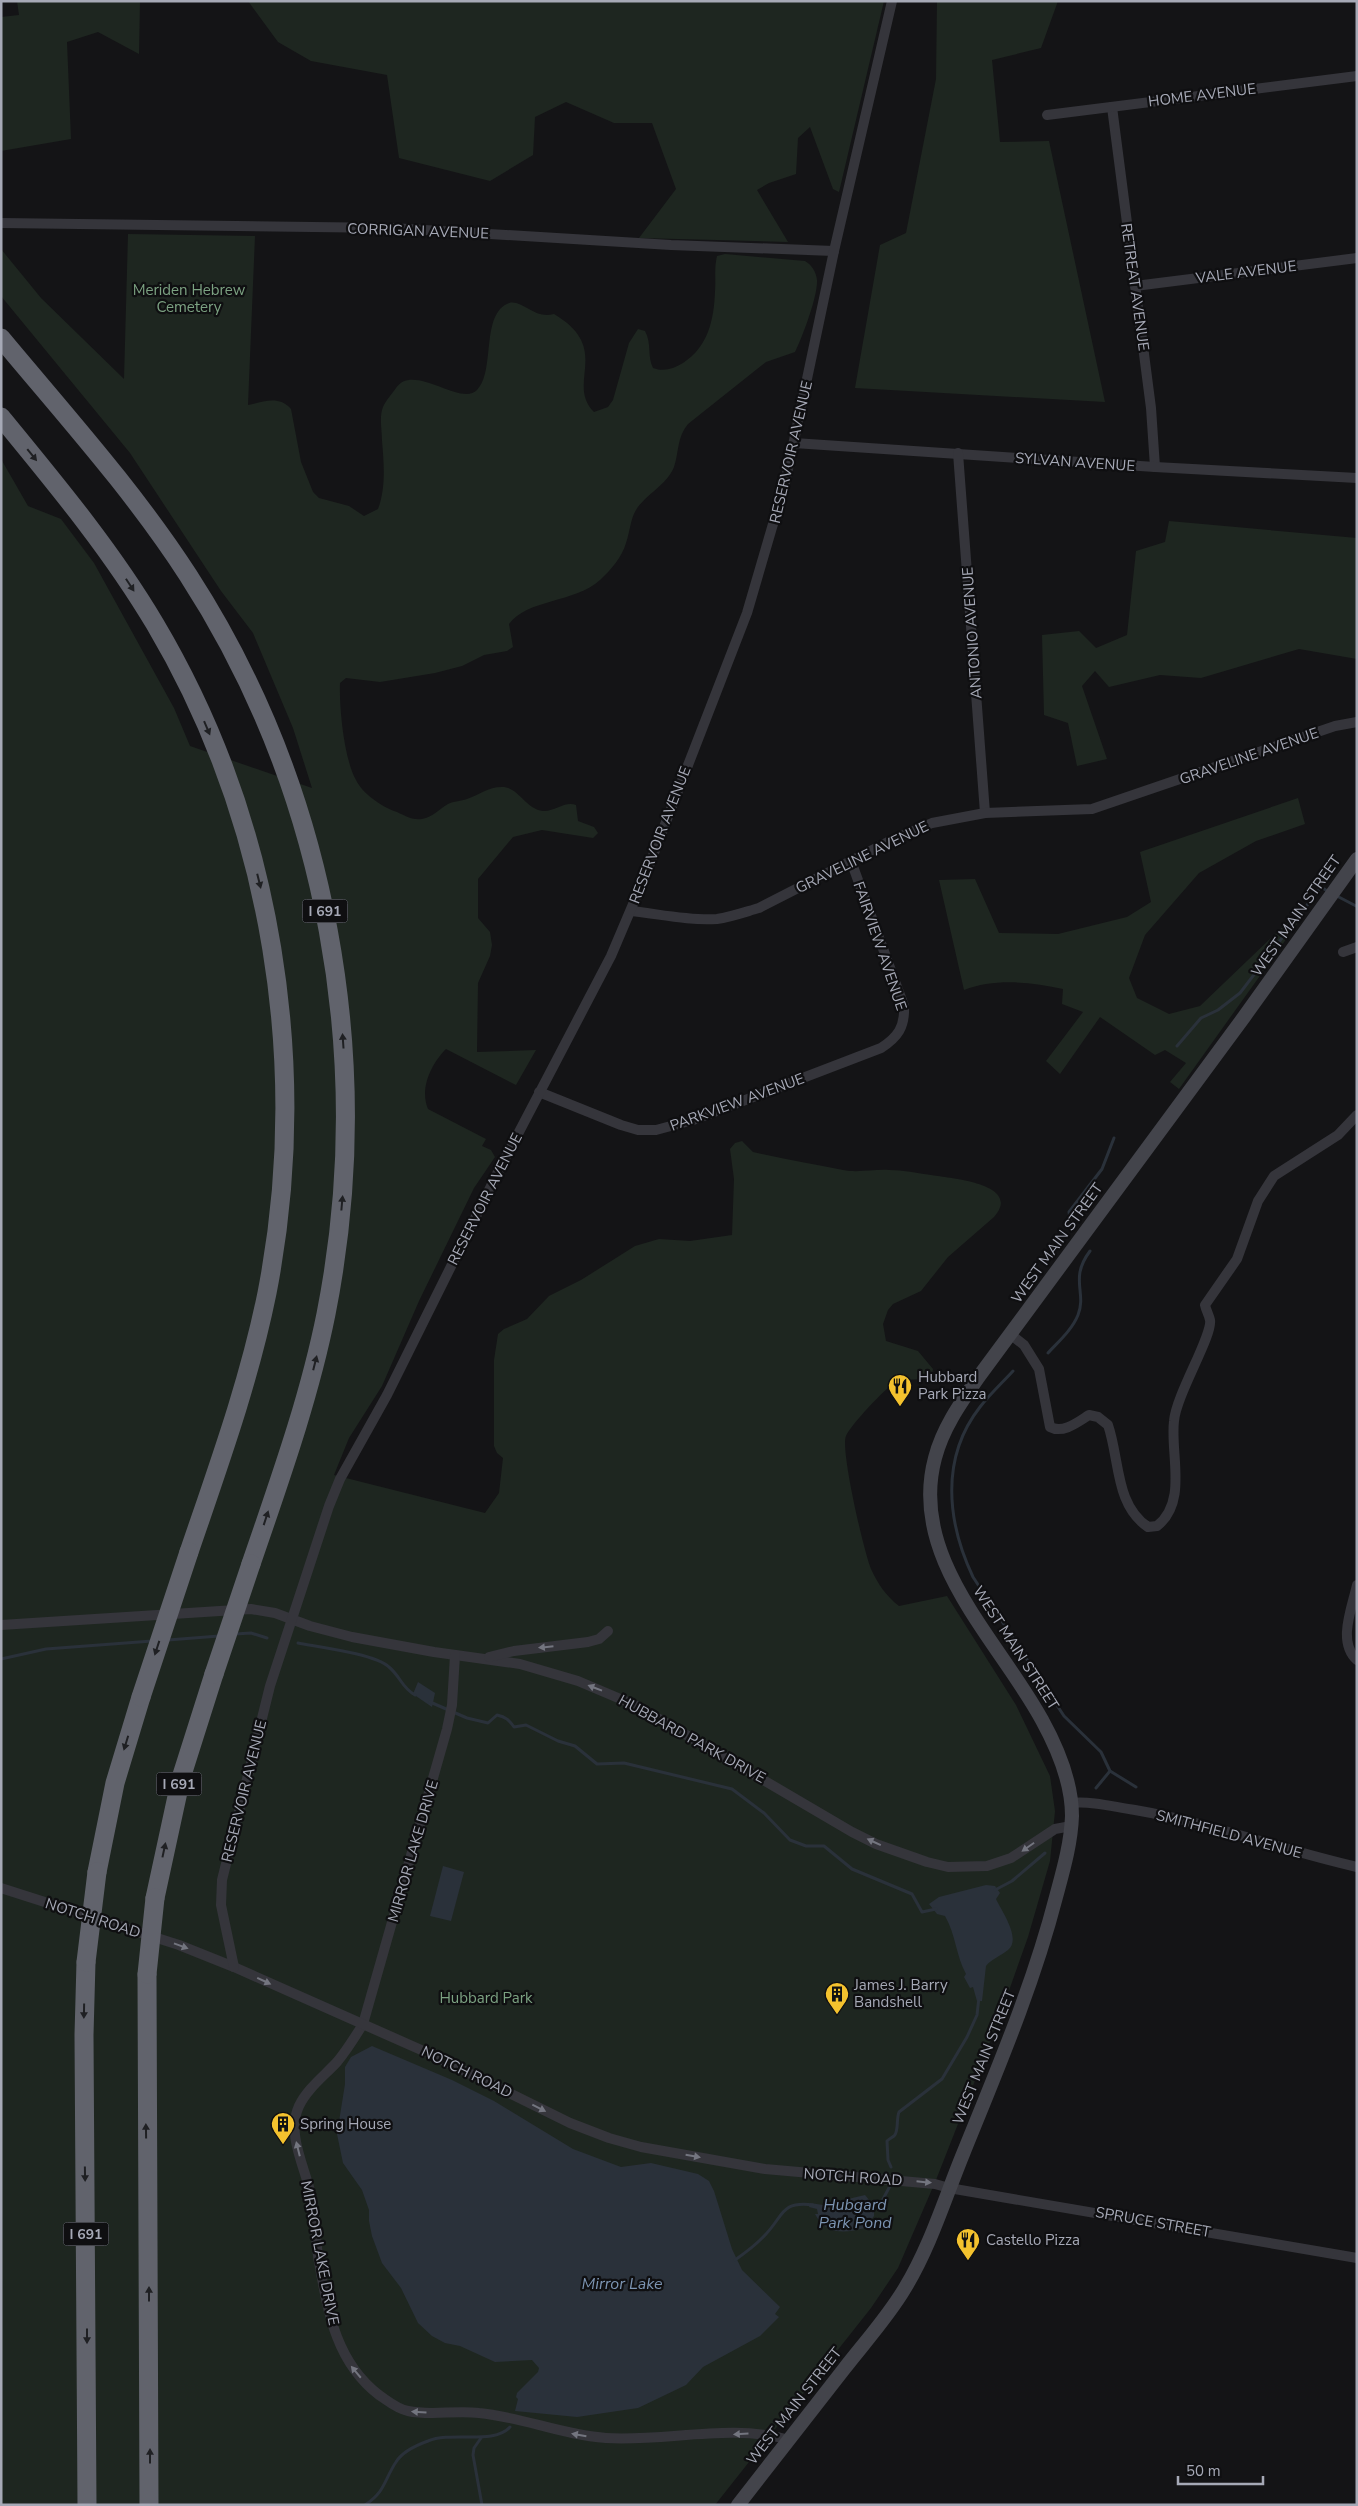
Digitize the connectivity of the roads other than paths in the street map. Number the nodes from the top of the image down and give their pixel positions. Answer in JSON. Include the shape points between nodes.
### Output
{"nodes":[{"id":1,"x":892,"y":1,"type":"edge"},
{"id":2,"x":1357,"y":76,"type":"edge"},
{"id":3,"x":1112,"y":107,"type":"junction"},
{"id":4,"x":1047,"y":115,"type":"dead end"},
{"id":5,"x":1,"y":223,"type":"edge"},
{"id":6,"x":834,"y":251,"type":"junction"},
{"id":7,"x":1357,"y":258,"type":"edge"},
{"id":8,"x":1134,"y":286,"type":"junction"},
{"id":9,"x":1,"y":338,"type":"edge"},
{"id":10,"x":1,"y":418,"type":"edge"},
{"id":11,"x":794,"y":443,"type":"junction"},
{"id":12,"x":958,"y":453,"type":"junction"},
{"id":13,"x":1155,"y":467,"type":"junction"},
{"id":14,"x":1357,"y":478,"type":"edge"},
{"id":15,"x":1355,"y":721,"type":"edge"},
{"id":16,"x":985,"y":813,"type":"junction"},
{"id":17,"x":1357,"y":859,"type":"edge"},
{"id":18,"x":851,"y":861,"type":"junction"},
{"id":19,"x":631,"y":911,"type":"junction"},
{"id":20,"x":1357,"y":947,"type":"edge"},
{"id":21,"x":1344,"y":952,"type":"dead end"},
{"id":22,"x":901,"y":1031,"type":"joint"},
{"id":23,"x":539,"y":1092,"type":"junction"},
{"id":24,"x":1357,"y":1115,"type":"edge"},
{"id":25,"x":1010,"y":1334,"type":"junction"},
{"id":26,"x":1357,"y":1585,"type":"edge"},
{"id":27,"x":292,"y":1618,"type":"junction"},
{"id":28,"x":1,"y":1625,"type":"edge"},
{"id":29,"x":608,"y":1631,"type":"dead end"},
{"id":30,"x":455,"y":1655,"type":"junction"},
{"id":31,"x":484,"y":1659,"type":"junction"},
{"id":32,"x":1357,"y":1660,"type":"edge"},
{"id":33,"x":1071,"y":1803,"type":"junction"},
{"id":34,"x":1071,"y":1826,"type":"junction"},
{"id":35,"x":1357,"y":1867,"type":"edge"},
{"id":36,"x":1,"y":1888,"type":"edge"},
{"id":37,"x":234,"y":1967,"type":"junction"},
{"id":38,"x":363,"y":2024,"type":"junction"},
{"id":39,"x":949,"y":2188,"type":"junction"},
{"id":40,"x":1357,"y":2258,"type":"edge"},
{"id":41,"x":788,"y":2440,"type":"junction"},
{"id":42,"x":743,"y":2503,"type":"edge"},
{"id":43,"x":87,"y":2505,"type":"edge"},
{"id":44,"x":149,"y":2505,"type":"edge"}],
"edges":[{"from":1,"to":6,"type":"street","name":"RESERVOIR AVENUE"},
{"from":2,"to":3,"type":"street","name":"HOME AVENUE"},
{"from":3,"to":4,"type":"street","name":"HOME AVENUE"},
{"from":3,"to":8,"type":"street","name":"RETREAT AVENUE"},
{"from":5,"to":6,"type":"street","name":"CORRIGAN AVENUE","via":[[392,228],[642,244]]},
{"from":6,"to":11,"type":"street","name":"RESERVOIR AVENUE"},
{"from":7,"to":8,"type":"street","name":"VALE AVENUE"},
{"from":8,"to":13,"type":"street","name":"RETREAT AVENUE","via":[[1151,408]]},
{"from":44,"to":9,"type":"highway","number":"I 691","one_way":true,"bridge":true,"via":[[147,1974],[155,1898],[181,1778],[315,1363],[340,1223],[345,1136],[344,1061],[337,985],[325,911],[308,842],[256,700],[190,578],[150,521]]},
{"from":10,"to":43,"type":"highway","number":"I 691","one_way":true,"bridge":true,"via":[[104,547],[144,605],[176,661],[205,724],[235,801],[271,941],[280,1010],[284,1092],[282,1175],[275,1245],[264,1306],[245,1384],[141,1697],[110,1801],[96,1872],[86,1962],[84,2045]]},
{"from":11,"to":12,"type":"street","name":"SYLVAN AVENUE"},
{"from":11,"to":19,"type":"street","name":"RESERVOIR AVENUE","via":[[775,524],[747,612]]},
{"from":12,"to":13,"type":"street","name":"SYLVAN AVENUE"},
{"from":12,"to":16,"type":"street","name":"ANTONIO AVENUE"},
{"from":13,"to":14,"type":"street","name":"SYLVAN AVENUE"},
{"from":15,"to":16,"type":"street","name":"GRAVELINE AVENUE","via":[[1092,809]]},
{"from":16,"to":18,"type":"street","name":"GRAVELINE AVENUE","via":[[911,830]]},
{"from":17,"to":25,"type":"main road","name":"WEST MAIN STREET"},
{"from":18,"to":19,"type":"street","name":"GRAVELINE AVENUE","via":[[738,915],[697,918]]},
{"from":18,"to":22,"type":"street","name":"FAIRVIEW AVENUE","via":[[904,1006],[905,1020]]},
{"from":19,"to":23,"type":"street","name":"RESERVOIR AVENUE","via":[[595,989]]},
{"from":20,"to":21,"type":"street"},
{"from":22,"to":23,"type":"street","name":"PARKVIEW AVENUE","via":[[881,1048],[693,1120],[656,1130],[638,1130],[621,1125]]},
{"from":23,"to":27,"type":"street","name":"RESERVOIR AVENUE","via":[[387,1394],[340,1479]]},
{"from":24,"to":25,"type":"street","via":[[1338,1135],[1274,1176],[1258,1201],[1237,1259],[1205,1305],[1210,1321],[1174,1420],[1175,1493],[1170,1512],[1157,1526],[1148,1527],[1140,1522],[1126,1502],[1108,1425],[1089,1415],[1063,1429],[1050,1427],[1039,1370],[1024,1345]]},
{"from":25,"to":33,"type":"main road","name":"WEST MAIN STREET","via":[[964,1398],[942,1437],[930,1482],[932,1525],[948,1572],[1049,1732],[1068,1782]]},
{"from":26,"to":32,"type":"street","via":[[1346,1636],[1346,1646]]},
{"from":27,"to":28,"type":"street","via":[[251,1609]]},
{"from":27,"to":30,"type":"street","name":"HUBBARD PARK DRIVE","via":[[338,1634]]},
{"from":27,"to":37,"type":"street","name":"RESERVOIR AVENUE","via":[[254,1746],[222,1880],[221,1905]]},
{"from":29,"to":31,"type":"street","one_way":true,"via":[[588,1642],[514,1651]]},
{"from":30,"to":31,"type":"street","name":"HUBBARD PARK DRIVE"},
{"from":30,"to":38,"type":"street","name":"MIRROR LAKE DRIVE","via":[[447,1729]]},
{"from":34,"to":31,"type":"street","name":"HUBBARD PARK DRIVE","one_way":true,"via":[[1055,1829],[1010,1858],[987,1866],[958,1867],[927,1862],[852,1832],[673,1726],[608,1692],[548,1671]]},
{"from":33,"to":34,"type":"main road","name":"WEST MAIN STREET"},
{"from":33,"to":35,"type":"street","name":"SMITHFIELD AVENUE","via":[[1091,1803],[1174,1818]]},
{"from":34,"to":39,"type":"main road","name":"WEST MAIN STREET","via":[[1065,1865],[1035,1971]]},
{"from":36,"to":37,"type":"street","name":"NOTCH ROAD","one_way":true,"via":[[178,1945]]},
{"from":37,"to":38,"type":"street","name":"NOTCH ROAD","one_way":true},
{"from":38,"to":39,"type":"street","name":"NOTCH ROAD","one_way":true,"via":[[570,2123],[641,2147],[765,2169],[922,2182]]},
{"from":41,"to":38,"type":"street","name":"MIRROR LAKE DRIVE","one_way":true,"via":[[753,2433],[630,2439],[588,2436],[477,2412],[406,2411],[373,2390],[346,2359],[331,2321],[318,2257],[311,2196],[294,2120],[299,2105],[338,2060]]},
{"from":39,"to":40,"type":"street","name":"SPRUCE STREET"},
{"from":39,"to":41,"type":"main road","name":"WEST MAIN STREET","via":[[917,2266],[904,2289]]},
{"from":41,"to":42,"type":"main road","name":"WEST MAIN STREET"}]}
